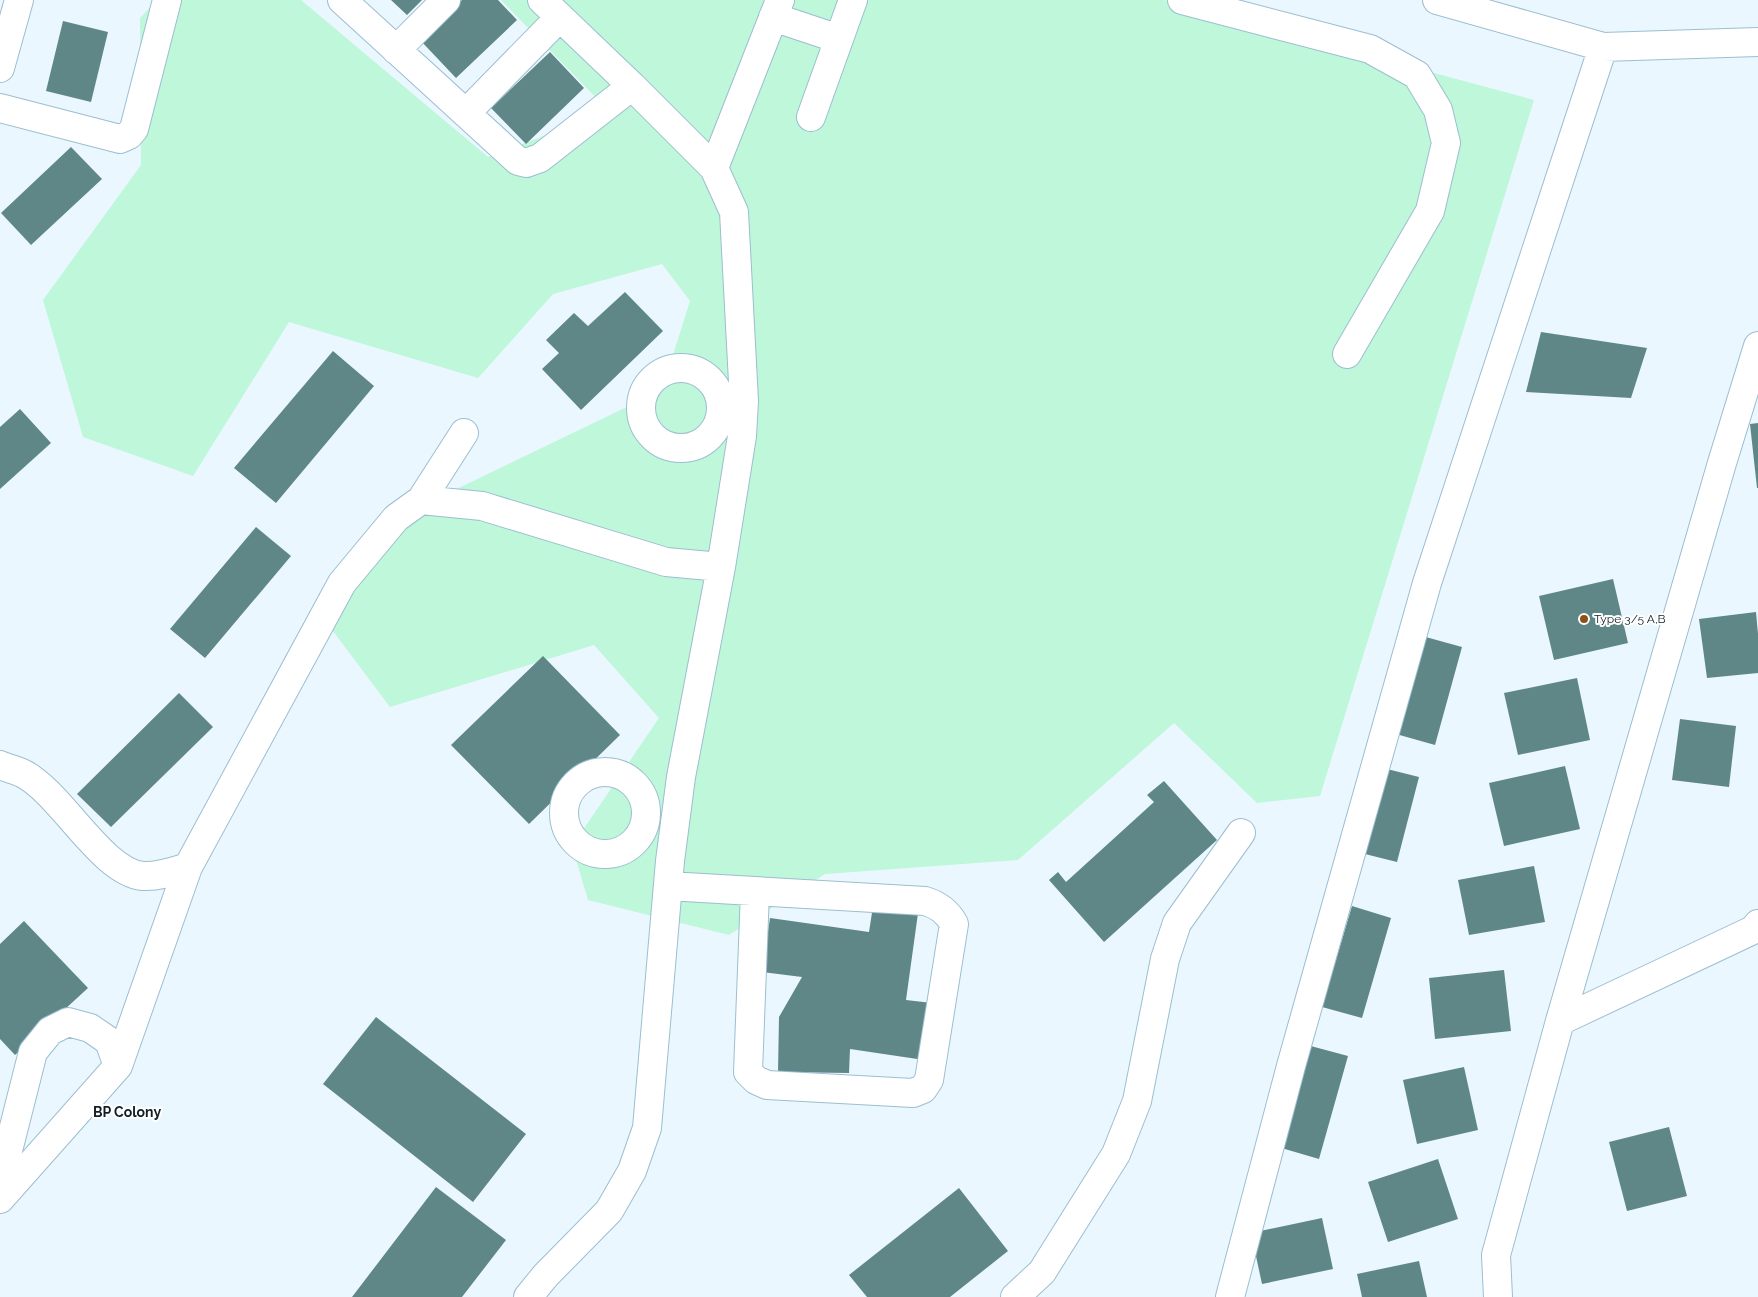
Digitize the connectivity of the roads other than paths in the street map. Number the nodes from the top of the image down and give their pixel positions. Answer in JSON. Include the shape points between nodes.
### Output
{"nodes":[{"id":1,"x":19,"y":0,"type":"edge"},
{"id":2,"x":167,"y":0,"type":"edge"},
{"id":3,"x":342,"y":0,"type":"edge"},
{"id":4,"x":446,"y":0,"type":"edge"},
{"id":5,"x":853,"y":0,"type":"edge"},
{"id":6,"x":1182,"y":0,"type":"edge"},
{"id":7,"x":1437,"y":0,"type":"edge"},
{"id":8,"x":551,"y":9,"type":"edge"},
{"id":9,"x":777,"y":9,"type":"edge"},
{"id":10,"x":839,"y":40,"type":"junction"},
{"id":11,"x":1758,"y":42,"type":"edge"},
{"id":12,"x":1603,"y":47,"type":"junction"},
{"id":13,"x":396,"y":50,"type":"junction"},
{"id":14,"x":0,"y":68,"type":"edge"},
{"id":15,"x":632,"y":86,"type":"junction"},
{"id":16,"x":0,"y":108,"type":"edge"},
{"id":17,"x":466,"y":114,"type":"junction"},
{"id":18,"x":811,"y":116,"type":"dead end"},
{"id":19,"x":714,"y":168,"type":"junction"},
{"id":20,"x":1758,"y":346,"type":"edge"},
{"id":21,"x":1347,"y":354,"type":"dead end"},
{"id":22,"x":464,"y":433,"type":"dead end"},
{"id":23,"x":421,"y":500,"type":"junction"},
{"id":24,"x":721,"y":567,"type":"junction"},
{"id":25,"x":0,"y":765,"type":"edge"},
{"id":26,"x":681,"y":776,"type":"junction"},
{"id":27,"x":635,"y":786,"type":"junction"},
{"id":28,"x":1241,"y":833,"type":"dead end"},
{"id":29,"x":619,"y":852,"type":"junction"},
{"id":30,"x":188,"y":867,"type":"junction"},
{"id":31,"x":669,"y":874,"type":"junction"},
{"id":32,"x":755,"y":892,"type":"junction"},
{"id":33,"x":1758,"y":924,"type":"edge"},
{"id":34,"x":1560,"y":1022,"type":"junction"},
{"id":35,"x":118,"y":1066,"type":"junction"},
{"id":36,"x":0,"y":1182,"type":"edge"},
{"id":37,"x":0,"y":1199,"type":"edge"},
{"id":38,"x":528,"y":1297,"type":"edge"},
{"id":39,"x":1015,"y":1297,"type":"edge"},
{"id":40,"x":1230,"y":1297,"type":"edge"},
{"id":41,"x":1498,"y":1297,"type":"edge"}],
"edges":[{"from":1,"to":14,"type":"street"},
{"from":2,"to":16,"type":"street","via":[[134,129],[129,135],[120,139]]},
{"from":3,"to":13,"type":"street"},
{"from":4,"to":13,"type":"street"},
{"from":5,"to":10,"type":"street"},
{"from":6,"to":21,"type":"street","via":[[1370,49],[1417,75],[1438,110],[1446,143],[1430,211]]},
{"from":7,"to":12,"type":"street"},
{"from":8,"to":15,"type":"street"},
{"from":8,"to":17,"type":"street"},
{"from":9,"to":10,"type":"street"},
{"from":9,"to":19,"type":"street"},
{"from":10,"to":18,"type":"street"},
{"from":11,"to":12,"type":"street"},
{"from":12,"to":40,"type":"street","via":[[1427,582],[1291,1066]]},
{"from":13,"to":17,"type":"street"},
{"from":15,"to":17,"type":"street","via":[[540,158],[526,162],[518,161]]},
{"from":15,"to":19,"type":"street"},
{"from":19,"to":24,"type":"street","via":[[734,212],[733,402],[742,436]]},
{"from":20,"to":34,"type":"street"},
{"from":22,"to":23,"type":"street"},
{"from":23,"to":24,"type":"street","via":[[482,506],[666,562]]},
{"from":23,"to":30,"type":"street","via":[[396,518],[342,583]]},
{"from":24,"to":26,"type":"street"},
{"from":25,"to":30,"type":"street","via":[[22,773],[41,787],[117,866],[143,876]]},
{"from":26,"to":27,"type":"street"},
{"from":26,"to":31,"type":"street"},
{"from":27,"to":29,"type":"street","via":[[644,803],[645,822],[631,845]]},
{"from":27,"to":29,"type":"street","via":[[614,774],[588,776],[569,793],[564,807],[564,821],[569,834],[579,845],[591,852]]},
{"from":28,"to":39,"type":"street","via":[[1177,923],[1165,959],[1137,1101],[1116,1154],[1042,1272]]},
{"from":29,"to":31,"type":"street"},
{"from":30,"to":35,"type":"street"},
{"from":31,"to":32,"type":"street"},
{"from":31,"to":38,"type":"street","via":[[647,1128],[632,1171],[609,1211]]},
{"from":32,"to":32,"type":"street","via":[[925,901],[948,913],[954,924],[929,1080],[923,1089],[913,1093],[767,1085],[748,1072]]},
{"from":33,"to":34,"type":"street","via":[[1753,930]]},
{"from":34,"to":41,"type":"street","via":[[1496,1255]]},
{"from":35,"to":36,"type":"street","via":[[109,1041],[90,1028],[68,1022],[50,1031],[33,1052]]},
{"from":35,"to":37,"type":"street"}]}
